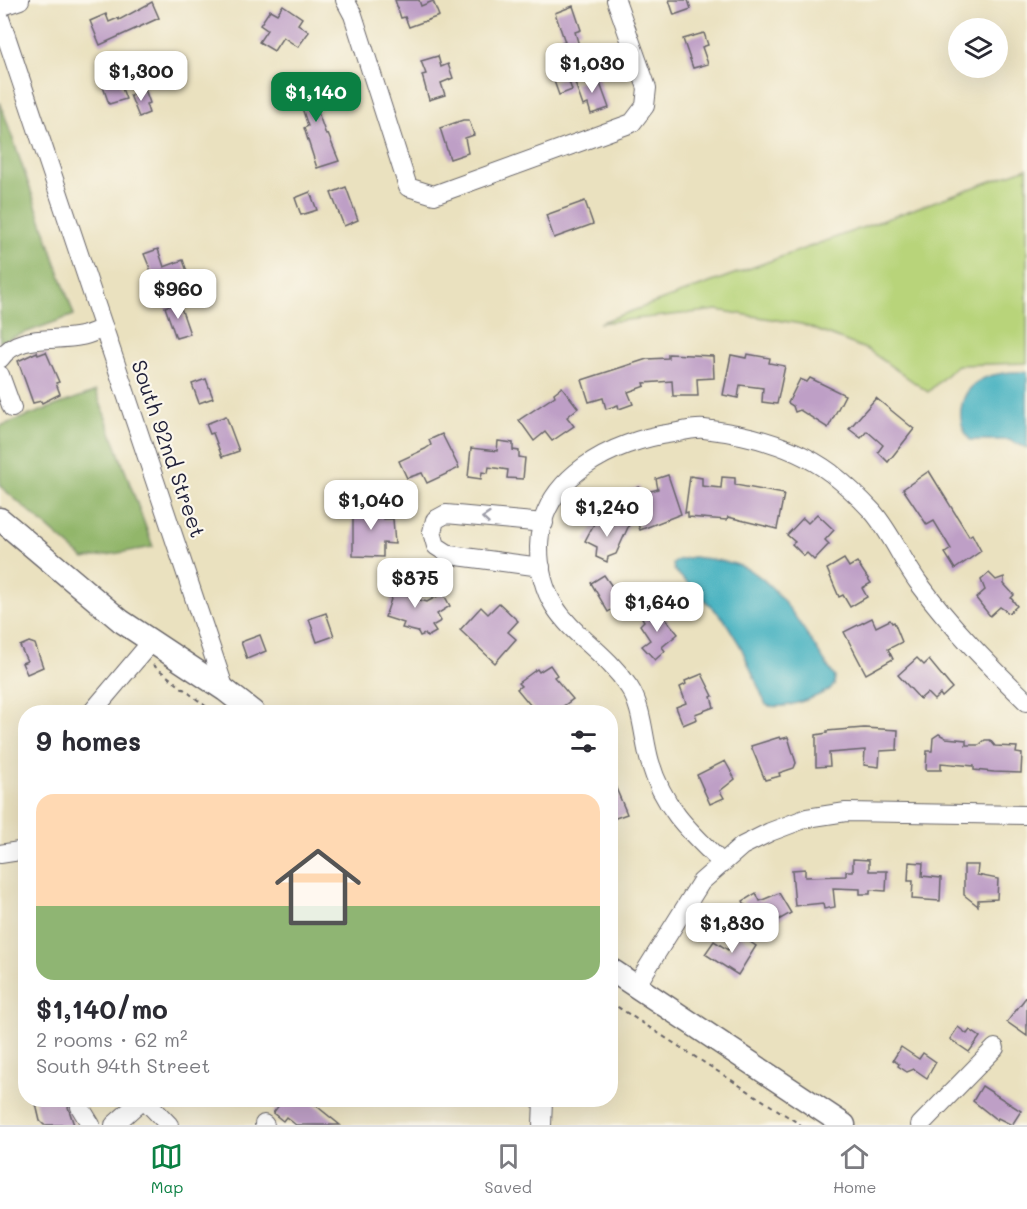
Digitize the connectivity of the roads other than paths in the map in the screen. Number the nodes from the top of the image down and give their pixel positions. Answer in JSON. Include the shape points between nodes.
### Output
{"nodes":[{"id":1,"x":20,"y":0,"type":"edge"},
{"id":2,"x":345,"y":0,"type":"edge"},
{"id":3,"x":616,"y":0,"type":"edge"},
{"id":4,"x":0,"y":7,"type":"edge"},
{"id":5,"x":0,"y":18,"type":"edge"},
{"id":6,"x":104,"y":328,"type":"junction"},
{"id":7,"x":0,"y":359,"type":"edge"},
{"id":8,"x":0,"y":375,"type":"edge"},
{"id":9,"x":12,"y":408,"type":"dead end"},
{"id":10,"x":0,"y":519,"type":"edge"},
{"id":11,"x":544,"y":523,"type":"junction"},
{"id":12,"x":541,"y":567,"type":"junction"},
{"id":13,"x":152,"y":641,"type":"junction"},
{"id":14,"x":225,"y":690,"type":"junction"},
{"id":15,"x":1027,"y":702,"type":"edge"},
{"id":16,"x":98,"y":705,"type":"edge"},
{"id":17,"x":244,"y":705,"type":"edge"},
{"id":18,"x":1027,"y":815,"type":"edge"},
{"id":19,"x":18,"y":851,"type":"edge"},
{"id":20,"x":0,"y":854,"type":"edge"},
{"id":21,"x":721,"y":862,"type":"junction"},
{"id":22,"x":618,"y":974,"type":"edge"},
{"id":23,"x":636,"y":986,"type":"junction"},
{"id":24,"x":995,"y":1048,"type":"dead end"},
{"id":25,"x":80,"y":1107,"type":"dead end"},
{"id":26,"x":135,"y":1107,"type":"edge"},
{"id":27,"x":150,"y":1107,"type":"edge"},
{"id":28,"x":543,"y":1107,"type":"edge"},
{"id":29,"x":821,"y":1119,"type":"edge"},
{"id":30,"x":91,"y":1125,"type":"edge"},
{"id":31,"x":114,"y":1125,"type":"edge"},
{"id":32,"x":169,"y":1125,"type":"edge"},
{"id":33,"x":542,"y":1125,"type":"edge"},
{"id":34,"x":844,"y":1125,"type":"edge"},
{"id":35,"x":920,"y":1125,"type":"edge"}],
"edges":[{"from":1,"to":4,"type":"street"},
{"from":2,"to":3,"type":"street","via":[[408,187],[434,195],[632,123],[645,106],[647,87]]},
{"from":5,"to":6,"type":"street","name":"South 92nd Street"},
{"from":6,"to":7,"type":"street","via":[[80,337],[27,342],[6,350]]},
{"from":6,"to":14,"type":"street","name":"South 92nd Street"},
{"from":8,"to":9,"type":"street"},
{"from":10,"to":13,"type":"main road","via":[[121,621]]},
{"from":11,"to":12,"type":"street","via":[[539,545]]},
{"from":11,"to":12,"type":"street","one_way":true,"via":[[446,514],[435,520],[432,532],[436,546],[450,555]]},
{"from":11,"to":15,"type":"street","via":[[548,506],[571,476],[609,451],[640,437],[702,428],[784,447],[830,473],[873,513],[957,633]]},
{"from":12,"to":21,"type":"street","via":[[555,611],[629,686],[662,794],[681,823]]},
{"from":13,"to":14,"type":"main road"},
{"from":13,"to":16,"type":"street"},
{"from":14,"to":17,"type":"main road"},
{"from":18,"to":21,"type":"street","via":[[846,812],[807,818],[770,832]]},
{"from":19,"to":20,"type":"street"},
{"from":21,"to":23,"type":"street","via":[[680,911]]},
{"from":22,"to":23,"type":"main road"},
{"from":23,"to":29,"type":"main road"},
{"from":24,"to":35,"type":"street"},
{"from":25,"to":30,"type":"street"},
{"from":26,"to":31,"type":"street"},
{"from":27,"to":32,"type":"street"},
{"from":28,"to":33,"type":"street"},
{"from":29,"to":34,"type":"main road"}]}
